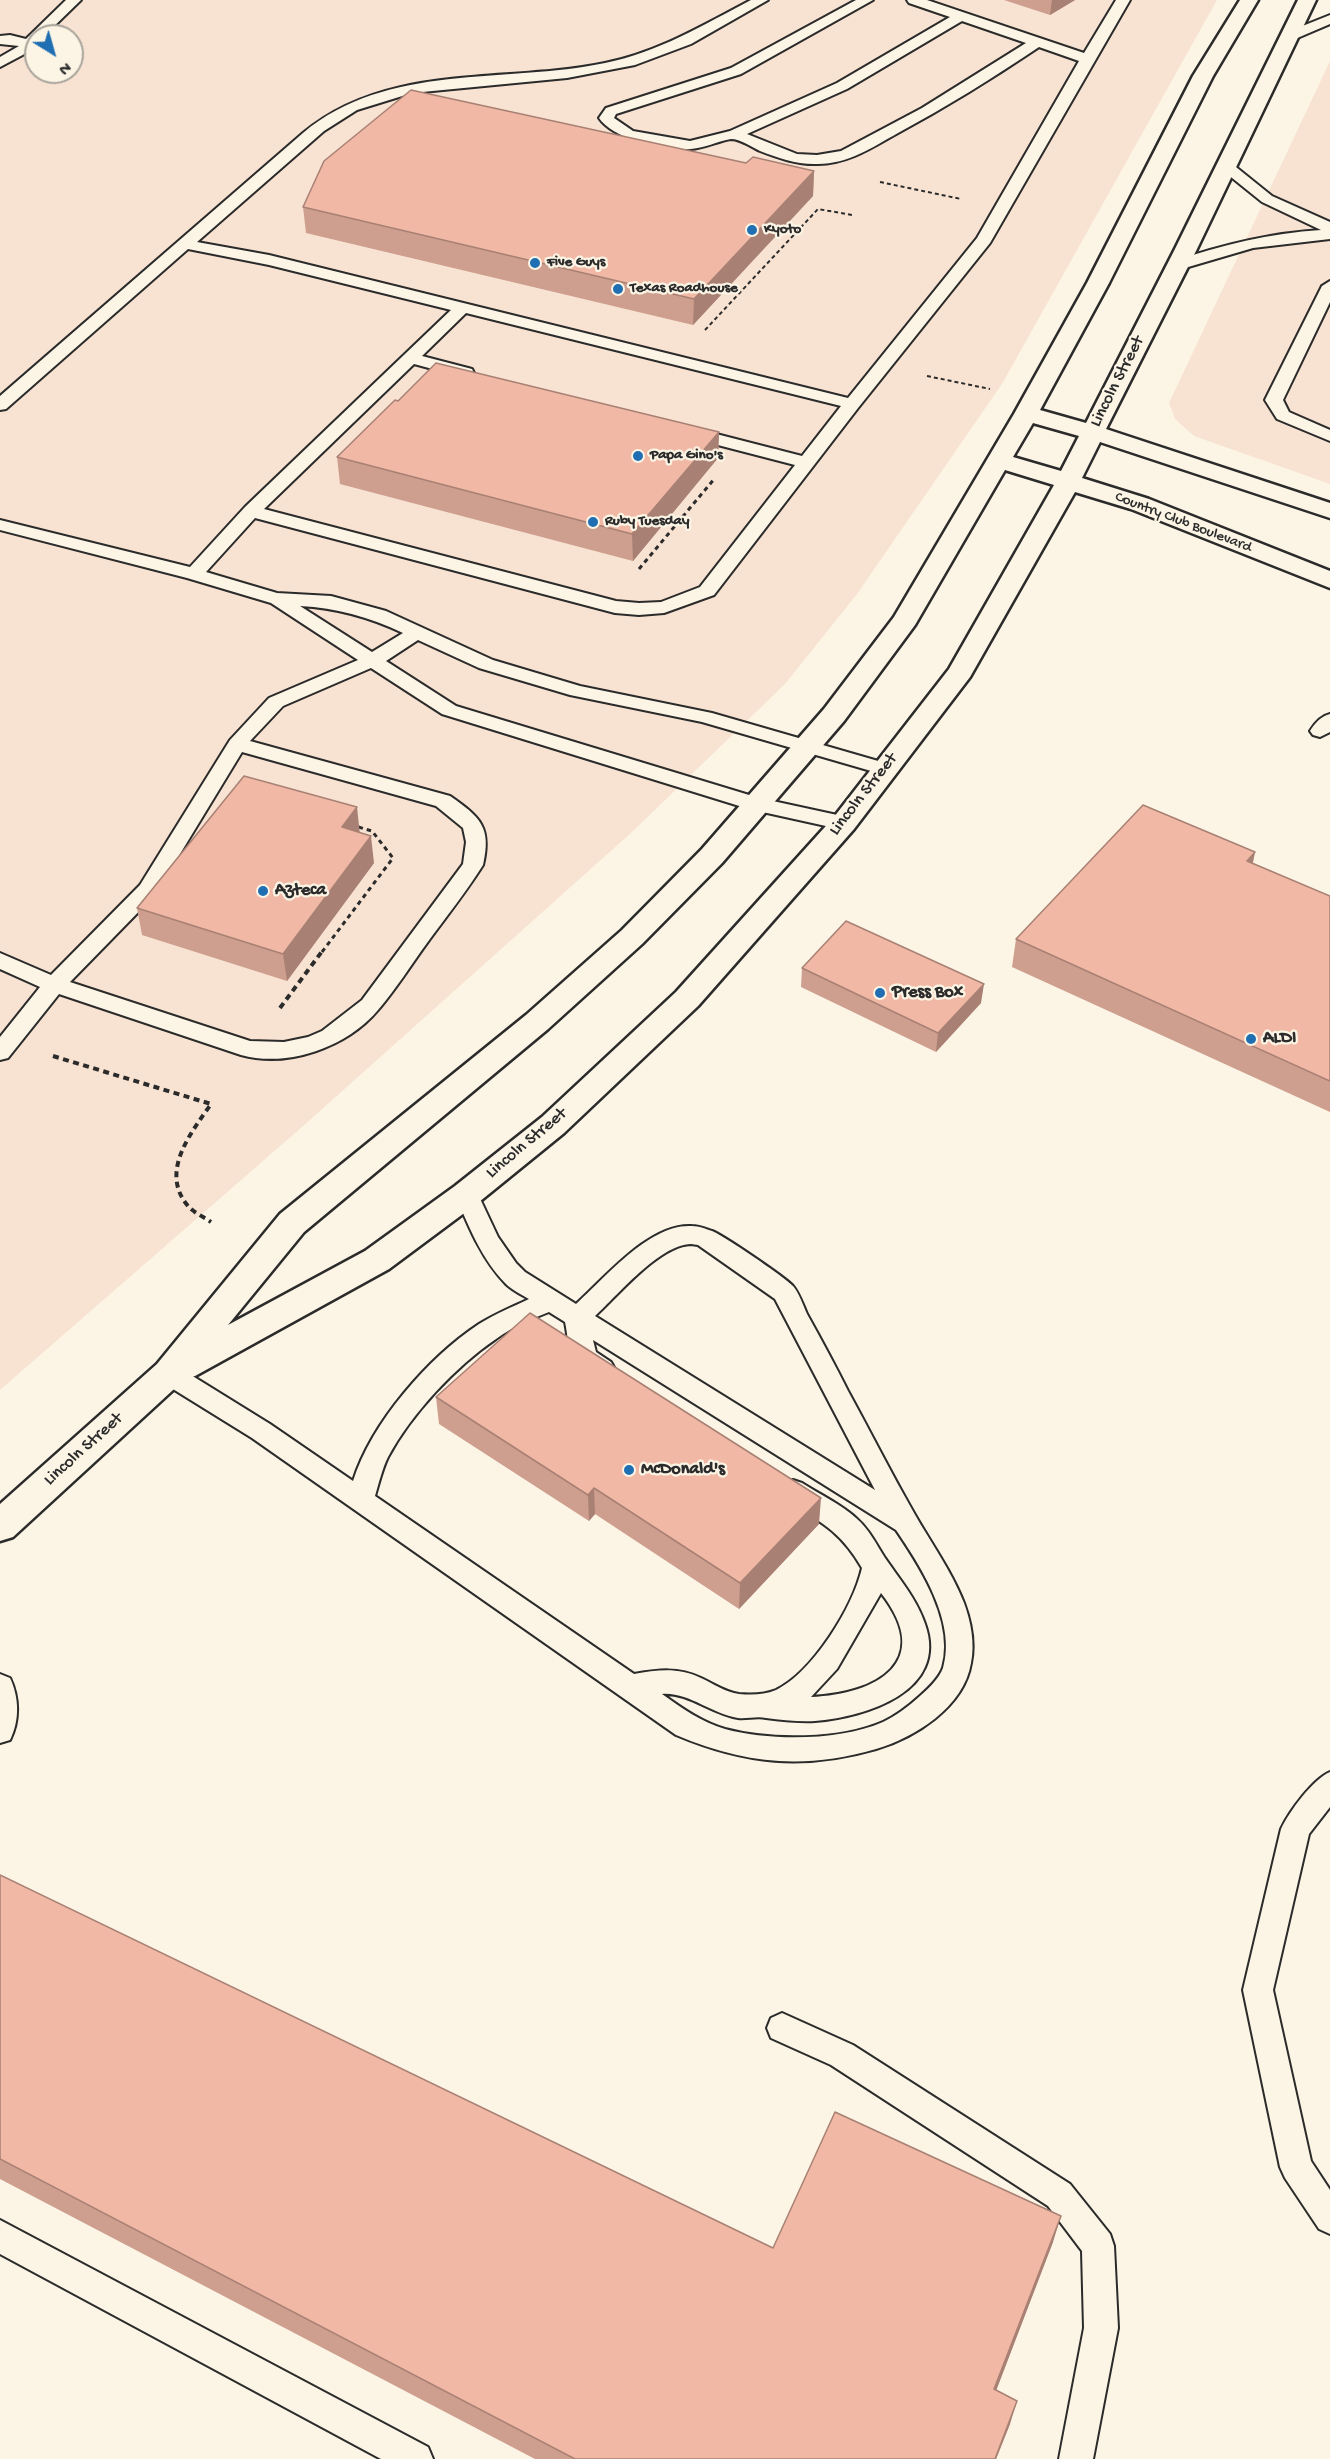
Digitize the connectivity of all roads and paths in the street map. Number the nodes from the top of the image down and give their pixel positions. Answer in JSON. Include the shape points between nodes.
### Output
{"nodes":[{"id":1,"x":74,"y":0,"type":"edge"},
{"id":2,"x":761,"y":0,"type":"edge"},
{"id":3,"x":866,"y":0,"type":"edge"},
{"id":4,"x":914,"y":0,"type":"edge"},
{"id":5,"x":1123,"y":0,"type":"edge"},
{"id":6,"x":1249,"y":0,"type":"edge"},
{"id":7,"x":1308,"y":0,"type":"edge"},
{"id":8,"x":962,"y":16,"type":"junction"},
{"id":9,"x":1330,"y":19,"type":"edge"},
{"id":10,"x":49,"y":24,"type":"edge"},
{"id":11,"x":1290,"y":36,"type":"junction"},
{"id":12,"x":24,"y":39,"type":"edge"},
{"id":13,"x":0,"y":40,"type":"edge"},
{"id":14,"x":1037,"y":42,"type":"junction"},
{"id":15,"x":24,"y":46,"type":"edge"},
{"id":16,"x":1088,"y":59,"type":"junction"},
{"id":17,"x":0,"y":63,"type":"edge"},
{"id":18,"x":735,"y":134,"type":"junction"},
{"id":19,"x":836,"y":158,"type":"junction"},
{"id":20,"x":1226,"y":166,"type":"junction"},
{"id":21,"x":1003,"y":208,"type":"junction"},
{"id":22,"x":852,"y":215,"type":"dead end"},
{"id":23,"x":1330,"y":228,"type":"edge"},
{"id":24,"x":1330,"y":234,"type":"edge"},
{"id":25,"x":185,"y":244,"type":"junction"},
{"id":26,"x":1178,"y":265,"type":"junction"},
{"id":27,"x":1330,"y":285,"type":"edge"},
{"id":28,"x":462,"y":308,"type":"junction"},
{"id":29,"x":705,"y":330,"type":"dead end"},
{"id":30,"x":411,"y":358,"type":"junction"},
{"id":31,"x":479,"y":376,"type":"edge"},
{"id":32,"x":924,"y":376,"type":"dead end"},
{"id":33,"x":1000,"y":390,"type":"dead end"},
{"id":34,"x":852,"y":404,"type":"junction"},
{"id":35,"x":0,"y":405,"type":"edge"},
{"id":36,"x":1026,"y":414,"type":"junction"},
{"id":37,"x":672,"y":427,"type":"edge"},
{"id":38,"x":1092,"y":432,"type":"junction"},
{"id":39,"x":1330,"y":436,"type":"edge"},
{"id":40,"x":999,"y":460,"type":"junction"},
{"id":41,"x":807,"y":463,"type":"junction"},
{"id":42,"x":717,"y":475,"type":"edge"},
{"id":43,"x":1067,"y":482,"type":"junction"},
{"id":44,"x":251,"y":511,"type":"junction"},
{"id":45,"x":1330,"y":511,"type":"edge"},
{"id":46,"x":0,"y":525,"type":"edge"},
{"id":47,"x":194,"y":574,"type":"junction"},
{"id":48,"x":632,"y":576,"type":"dead end"},
{"id":49,"x":1330,"y":580,"type":"edge"},
{"id":50,"x":276,"y":598,"type":"junction"},
{"id":51,"x":416,"y":633,"type":"junction"},
{"id":52,"x":372,"y":661,"type":"junction"},
{"id":53,"x":237,"y":744,"type":"junction"},
{"id":54,"x":806,"y":746,"type":"junction"},
{"id":55,"x":885,"y":770,"type":"junction"},
{"id":56,"x":756,"y":804,"type":"junction"},
{"id":57,"x":844,"y":823,"type":"junction"},
{"id":58,"x":349,"y":824,"type":"edge"},
{"id":59,"x":0,"y":960,"type":"edge"},
{"id":60,"x":54,"y":985,"type":"junction"},
{"id":61,"x":278,"y":1011,"type":"dead end"},
{"id":62,"x":4,"y":1047,"type":"edge"},
{"id":63,"x":467,"y":1194,"type":"junction"},
{"id":64,"x":211,"y":1222,"type":"dead end"},
{"id":65,"x":550,"y":1301,"type":"junction"},
{"id":66,"x":577,"y":1318,"type":"junction"},
{"id":67,"x":169,"y":1374,"type":"junction"},
{"id":68,"x":625,"y":1383,"type":"edge"},
{"id":69,"x":776,"y":1480,"type":"edge"},
{"id":70,"x":360,"y":1500,"type":"junction"},
{"id":71,"x":905,"y":1522,"type":"junction"},
{"id":72,"x":0,"y":1526,"type":"edge"},
{"id":73,"x":876,"y":1567,"type":"junction"},
{"id":74,"x":0,"y":1686,"type":"edge"},
{"id":75,"x":630,"y":1687,"type":"junction"},
{"id":76,"x":767,"y":1707,"type":"junction"},
{"id":77,"x":0,"y":1731,"type":"edge"},
{"id":78,"x":1330,"y":1785,"type":"edge"},
{"id":79,"x":782,"y":2028,"type":"dead end"},
{"id":80,"x":1330,"y":2218,"type":"edge"},
{"id":81,"x":0,"y":2236,"type":"edge"},
{"id":82,"x":416,"y":2459,"type":"edge"},
{"id":83,"x":1076,"y":2459,"type":"edge"}],
"edges":[{"from":1,"to":10,"type":"lane"},
{"from":2,"to":25,"type":"lane","via":[[669,48],[598,69],[417,88],[350,108],[320,127]]},
{"from":3,"to":18,"type":"lane","via":[[736,71],[611,111],[606,118],[628,134],[690,145]]},
{"from":4,"to":8,"type":"lane"},
{"from":5,"to":16,"type":"lane"},
{"from":6,"to":36,"type":"main road","name":"Lincoln Street","via":[[1203,76],[1098,283]]},
{"from":7,"to":11,"type":"main road","name":"Lincoln Street"},
{"from":8,"to":14,"type":"lane"},
{"from":8,"to":18,"type":"lane","via":[[842,86]]},
{"from":9,"to":11,"type":"lane"},
{"from":11,"to":20,"type":"main road","name":"Lincoln Street"},
{"from":12,"to":13,"type":"lane"},
{"from":14,"to":16,"type":"lane"},
{"from":14,"to":19,"type":"lane","via":[[938,106]]},
{"from":15,"to":17,"type":"lane"},
{"from":16,"to":21,"type":"lane"},
{"from":18,"to":19,"type":"lane","via":[[803,159]]},
{"from":19,"to":21,"type":"path","via":[[867,179]]},
{"from":20,"to":23,"type":"lane","via":[[1267,199]]},
{"from":20,"to":26,"type":"main road","name":"Lincoln Street"},
{"from":21,"to":34,"type":"lane","via":[[984,240]]},
{"from":22,"to":29,"type":"path","via":[[818,209]]},
{"from":24,"to":26,"type":"lane","via":[[1266,239]]},
{"from":25,"to":28,"type":"lane","via":[[269,260]]},
{"from":25,"to":35,"type":"lane"},
{"from":26,"to":38,"type":"main road","name":"Lincoln Street"},
{"from":27,"to":39,"type":"lane","via":[[1274,400],[1283,415]]},
{"from":28,"to":30,"type":"lane"},
{"from":28,"to":34,"type":"lane"},
{"from":30,"to":31,"type":"lane"},
{"from":30,"to":44,"type":"lane"},
{"from":32,"to":33,"type":"path"},
{"from":34,"to":41,"type":"lane"},
{"from":36,"to":38,"type":"main road"},
{"from":36,"to":40,"type":"main road","name":"Lincoln Street"},
{"from":37,"to":41,"type":"lane"},
{"from":38,"to":43,"type":"main road","name":"Lincoln Street"},
{"from":38,"to":45,"type":"main road"},
{"from":40,"to":43,"type":"main road","name":"Country Club Boulevard"},
{"from":40,"to":54,"type":"main road","name":"Lincoln Street","via":[[906,619]]},
{"from":41,"to":44,"type":"lane","via":[[707,591],[664,607],[615,607]]},
{"from":42,"to":48,"type":"path"},
{"from":43,"to":49,"type":"main road","name":"Country Club Boulevard","via":[[1140,504]]},
{"from":43,"to":55,"type":"main road","name":"Lincoln Street","via":[[961,670]]},
{"from":44,"to":47,"type":"lane"},
{"from":46,"to":47,"type":"lane"},
{"from":47,"to":50,"type":"lane"},
{"from":50,"to":51,"type":"lane","via":[[331,602],[379,615]]},
{"from":50,"to":52,"type":"lane"},
{"from":51,"to":52,"type":"lane"},
{"from":51,"to":54,"type":"lane","via":[[486,664],[577,691],[705,717]]},
{"from":52,"to":53,"type":"lane","via":[[276,702]]},
{"from":52,"to":56,"type":"lane","via":[[449,710]]},
{"from":53,"to":60,"type":"lane","via":[[148,890]]},
{"from":53,"to":60,"type":"lane","via":[[443,801],[473,826],[478,839],[473,865],[370,1005],[340,1031],[312,1045],[274,1052],[249,1049]]},
{"from":54,"to":55,"type":"lane"},
{"from":54,"to":56,"type":"main road","name":"Lincoln Street"},
{"from":55,"to":57,"type":"main road","name":"Lincoln Street"},
{"from":56,"to":57,"type":"lane"},
{"from":56,"to":67,"type":"main road","name":"Lincoln Street","via":[[712,856],[640,928],[537,1022],[292,1223]]},
{"from":57,"to":63,"type":"main road","name":"Lincoln Street","via":[[687,999],[553,1125]]},
{"from":58,"to":61,"type":"path","via":[[372,831],[393,858]]},
{"from":59,"to":60,"type":"lane"},
{"from":60,"to":62,"type":"lane"},
{"from":62,"to":64,"type":"path","via":[[211,1104],[176,1161],[176,1178],[189,1207]]},
{"from":63,"to":65,"type":"lane","via":[[483,1232],[506,1268]]},
{"from":63,"to":67,"type":"main road","name":"Lincoln Street","via":[[377,1260]]},
{"from":65,"to":66,"type":"lane"},
{"from":65,"to":70,"type":"lane","via":[[487,1332],[398,1419],[375,1457]]},
{"from":66,"to":68,"type":"lane","via":[[584,1358]]},
{"from":66,"to":71,"type":"lane"},
{"from":66,"to":71,"type":"lane","via":[[651,1249],[692,1233],[706,1238],[784,1293]]},
{"from":67,"to":70,"type":"lane","via":[[261,1431]]},
{"from":67,"to":72,"type":"main road","name":"Lincoln Street"},
{"from":69,"to":73,"type":"lane","via":[[846,1525]]},
{"from":70,"to":75,"type":"lane"},
{"from":71,"to":75,"type":"lane","via":[[948,1599],[958,1635],[958,1663],[948,1684],[915,1717],[884,1735],[833,1747],[767,1748],[725,1742],[686,1726]]},
{"from":73,"to":76,"type":"lane","via":[[872,1588],[826,1665],[806,1686]]},
{"from":73,"to":76,"type":"lane","via":[[905,1606],[914,1631],[916,1652],[903,1678],[876,1695],[850,1703],[815,1709]]},
{"from":74,"to":77,"type":"lane","via":[[4,1701]]},
{"from":75,"to":76,"type":"lane","via":[[679,1681],[719,1701]]},
{"from":78,"to":80,"type":"lane","via":[[1296,1830],[1258,1990],[1296,2167]]},
{"from":79,"to":83,"type":"lane","via":[[842,2055],[1059,2195],[1098,2246],[1101,2328]]},
{"from":81,"to":82,"type":"lane"}]}
